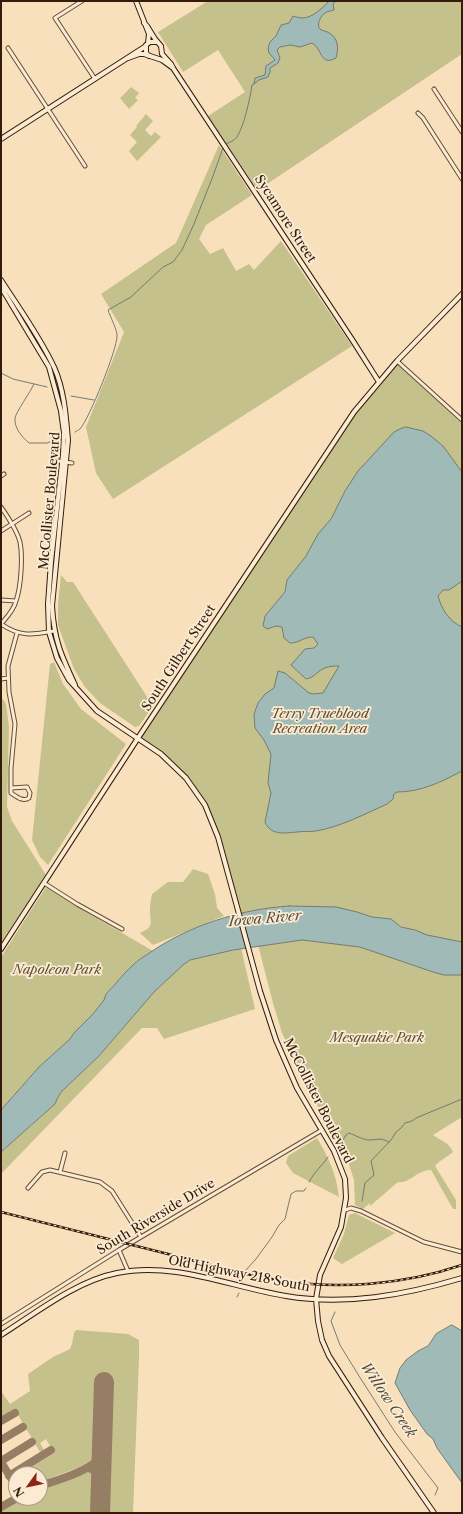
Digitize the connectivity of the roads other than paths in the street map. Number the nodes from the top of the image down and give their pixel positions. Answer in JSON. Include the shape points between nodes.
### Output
{"nodes":[{"id":1,"x":82,"y":1,"type":"edge"},
{"id":2,"x":136,"y":1,"type":"edge"},
{"id":3,"x":144,"y":23,"type":"junction"},
{"id":4,"x":157,"y":42,"type":"junction"},
{"id":5,"x":147,"y":45,"type":"junction"},
{"id":6,"x":8,"y":48,"type":"dead end"},
{"id":7,"x":161,"y":51,"type":"junction"},
{"id":8,"x":149,"y":56,"type":"junction"},
{"id":9,"x":154,"y":57,"type":"junction"},
{"id":10,"x":128,"y":58,"type":"junction"},
{"id":11,"x":172,"y":68,"type":"junction"},
{"id":12,"x":95,"y":79,"type":"junction"},
{"id":13,"x":434,"y":89,"type":"dead end"},
{"id":14,"x":48,"y":110,"type":"junction"},
{"id":15,"x":418,"y":113,"type":"dead end"},
{"id":16,"x":462,"y":132,"type":"edge"},
{"id":17,"x":1,"y":139,"type":"edge"},
{"id":18,"x":84,"y":166,"type":"dead end"},
{"id":19,"x":462,"y":179,"type":"edge"},
{"id":20,"x":1,"y":280,"type":"edge"},
{"id":21,"x":1,"y":287,"type":"edge"},
{"id":22,"x":462,"y":294,"type":"edge"},
{"id":23,"x":397,"y":361,"type":"junction"},
{"id":24,"x":379,"y":382,"type":"junction"},
{"id":25,"x":462,"y":420,"type":"edge"},
{"id":26,"x":62,"y":461,"type":"junction"},
{"id":27,"x":72,"y":463,"type":"dead end"},
{"id":28,"x":1,"y":507,"type":"edge"},
{"id":29,"x":29,"y":513,"type":"dead end"},
{"id":30,"x":12,"y":524,"type":"junction"},
{"id":31,"x":1,"y":531,"type":"edge"},
{"id":32,"x":1,"y":600,"type":"edge"},
{"id":33,"x":16,"y":601,"type":"junction"},
{"id":34,"x":1,"y":624,"type":"edge"},
{"id":35,"x":52,"y":632,"type":"junction"},
{"id":36,"x":17,"y":633,"type":"junction"},
{"id":37,"x":8,"y":678,"type":"junction"},
{"id":38,"x":1,"y":679,"type":"edge"},
{"id":39,"x":138,"y":738,"type":"junction"},
{"id":40,"x":11,"y":788,"type":"junction"},
{"id":41,"x":44,"y":883,"type":"junction"},
{"id":42,"x":122,"y":929,"type":"dead end"},
{"id":43,"x":1,"y":949,"type":"edge"},
{"id":44,"x":322,"y":1130,"type":"junction"},
{"id":45,"x":65,"y":1153,"type":"dead end"},
{"id":46,"x":60,"y":1172,"type":"junction"},
{"id":47,"x":28,"y":1188,"type":"dead end"},
{"id":48,"x":345,"y":1210,"type":"junction"},
{"id":49,"x":141,"y":1237,"type":"junction"},
{"id":50,"x":119,"y":1250,"type":"junction"},
{"id":51,"x":462,"y":1252,"type":"edge"},
{"id":52,"x":128,"y":1271,"type":"junction"},
{"id":53,"x":462,"y":1278,"type":"edge"},
{"id":54,"x":316,"y":1299,"type":"junction"},
{"id":55,"x":1,"y":1324,"type":"edge"},
{"id":56,"x":1,"y":1335,"type":"edge"},
{"id":57,"x":434,"y":1513,"type":"edge"}],
"edges":[{"from":1,"to":12,"type":"street","via":[[56,18]]},
{"from":2,"to":3,"type":"main road"},
{"from":3,"to":4,"type":"main road"},
{"from":3,"to":5,"type":"main road","via":[[149,37]]},
{"from":4,"to":5,"type":"main road","via":[[152,41]]},
{"from":4,"to":7,"type":"main road","via":[[161,46]]},
{"from":5,"to":8,"type":"main road","via":[[146,52]]},
{"from":5,"to":10,"type":"main road"},
{"from":6,"to":14,"type":"street"},
{"from":7,"to":9,"type":"main road"},
{"from":7,"to":11,"type":"main road","name":"Sycamore Street"},
{"from":8,"to":9,"type":"main road"},
{"from":8,"to":10,"type":"main road","via":[[141,54]]},
{"from":9,"to":11,"type":"main road","name":"Sycamore Street"},
{"from":10,"to":12,"type":"main road"},
{"from":11,"to":24,"type":"main road","name":"Sycamore Street"},
{"from":12,"to":14,"type":"main road"},
{"from":13,"to":16,"type":"street"},
{"from":14,"to":17,"type":"main road"},
{"from":14,"to":18,"type":"street"},
{"from":15,"to":19,"type":"street"},
{"from":20,"to":26,"type":"main road","name":"McCollister Boulevard","via":[[54,368],[66,413],[68,440]]},
{"from":21,"to":26,"type":"main road","name":"McCollister Boulevard","via":[[49,367],[61,411],[64,433]]},
{"from":22,"to":23,"type":"main road","name":"South Gilbert Street"},
{"from":23,"to":24,"type":"main road","name":"South Gilbert Street"},
{"from":23,"to":25,"type":"street"},
{"from":24,"to":39,"type":"main road","name":"South Gilbert Street","via":[[338,434]]},
{"from":26,"to":27,"type":"street"},
{"from":26,"to":35,"type":"main road","name":"McCollister Boulevard","via":[[52,592]]},
{"from":28,"to":30,"type":"street"},
{"from":29,"to":30,"type":"street"},
{"from":30,"to":31,"type":"street"},
{"from":30,"to":33,"type":"street","via":[[20,542],[21,554]]},
{"from":32,"to":33,"type":"street"},
{"from":33,"to":34,"type":"street","via":[[12,611]]},
{"from":34,"to":36,"type":"street"},
{"from":35,"to":36,"type":"street","via":[[31,635]]},
{"from":35,"to":39,"type":"main road","name":"McCollister Boulevard","via":[[76,687],[87,701],[97,711]]},
{"from":36,"to":37,"type":"street","via":[[10,655]]},
{"from":37,"to":38,"type":"street"},
{"from":37,"to":40,"type":"street","via":[[15,724]]},
{"from":39,"to":41,"type":"main road","name":"South Gilbert Street"},
{"from":39,"to":44,"type":"main road","name":"McCollister Boulevard","via":[[171,762],[200,795],[214,825],[268,1016],[297,1088]]},
{"from":40,"to":40,"type":"street","via":[[11,793],[23,800],[29,798],[27,787]]},
{"from":41,"to":42,"type":"street"},
{"from":41,"to":43,"type":"main road","name":"South Gilbert Street"},
{"from":44,"to":48,"type":"main road","name":"McCollister Boulevard","via":[[342,1169],[346,1189]]},
{"from":44,"to":49,"type":"street","name":"South Riverside Drive"},
{"from":45,"to":46,"type":"street"},
{"from":46,"to":47,"type":"street","via":[[44,1171]]},
{"from":46,"to":49,"type":"street","via":[[107,1186]]},
{"from":48,"to":51,"type":"street","via":[[351,1208],[361,1211],[424,1242]]},
{"from":48,"to":54,"type":"main road","name":"McCollister Boulevard","via":[[338,1237],[322,1268]]},
{"from":49,"to":50,"type":"street","name":"South Riverside Drive"},
{"from":50,"to":52,"type":"street"},
{"from":50,"to":55,"type":"street","name":"South Riverside Drive"},
{"from":52,"to":54,"type":"main road","name":"Old Highway 218 South","via":[[174,1271],[269,1293]]},
{"from":52,"to":56,"type":"main road","name":"Old Highway 218 South","via":[[104,1276],[81,1285]]},
{"from":53,"to":54,"type":"main road","name":"Old Highway 218 South","via":[[394,1295],[356,1299]]},
{"from":54,"to":57,"type":"main road","name":"McCollister Boulevard","via":[[321,1334],[329,1356]]}]}
